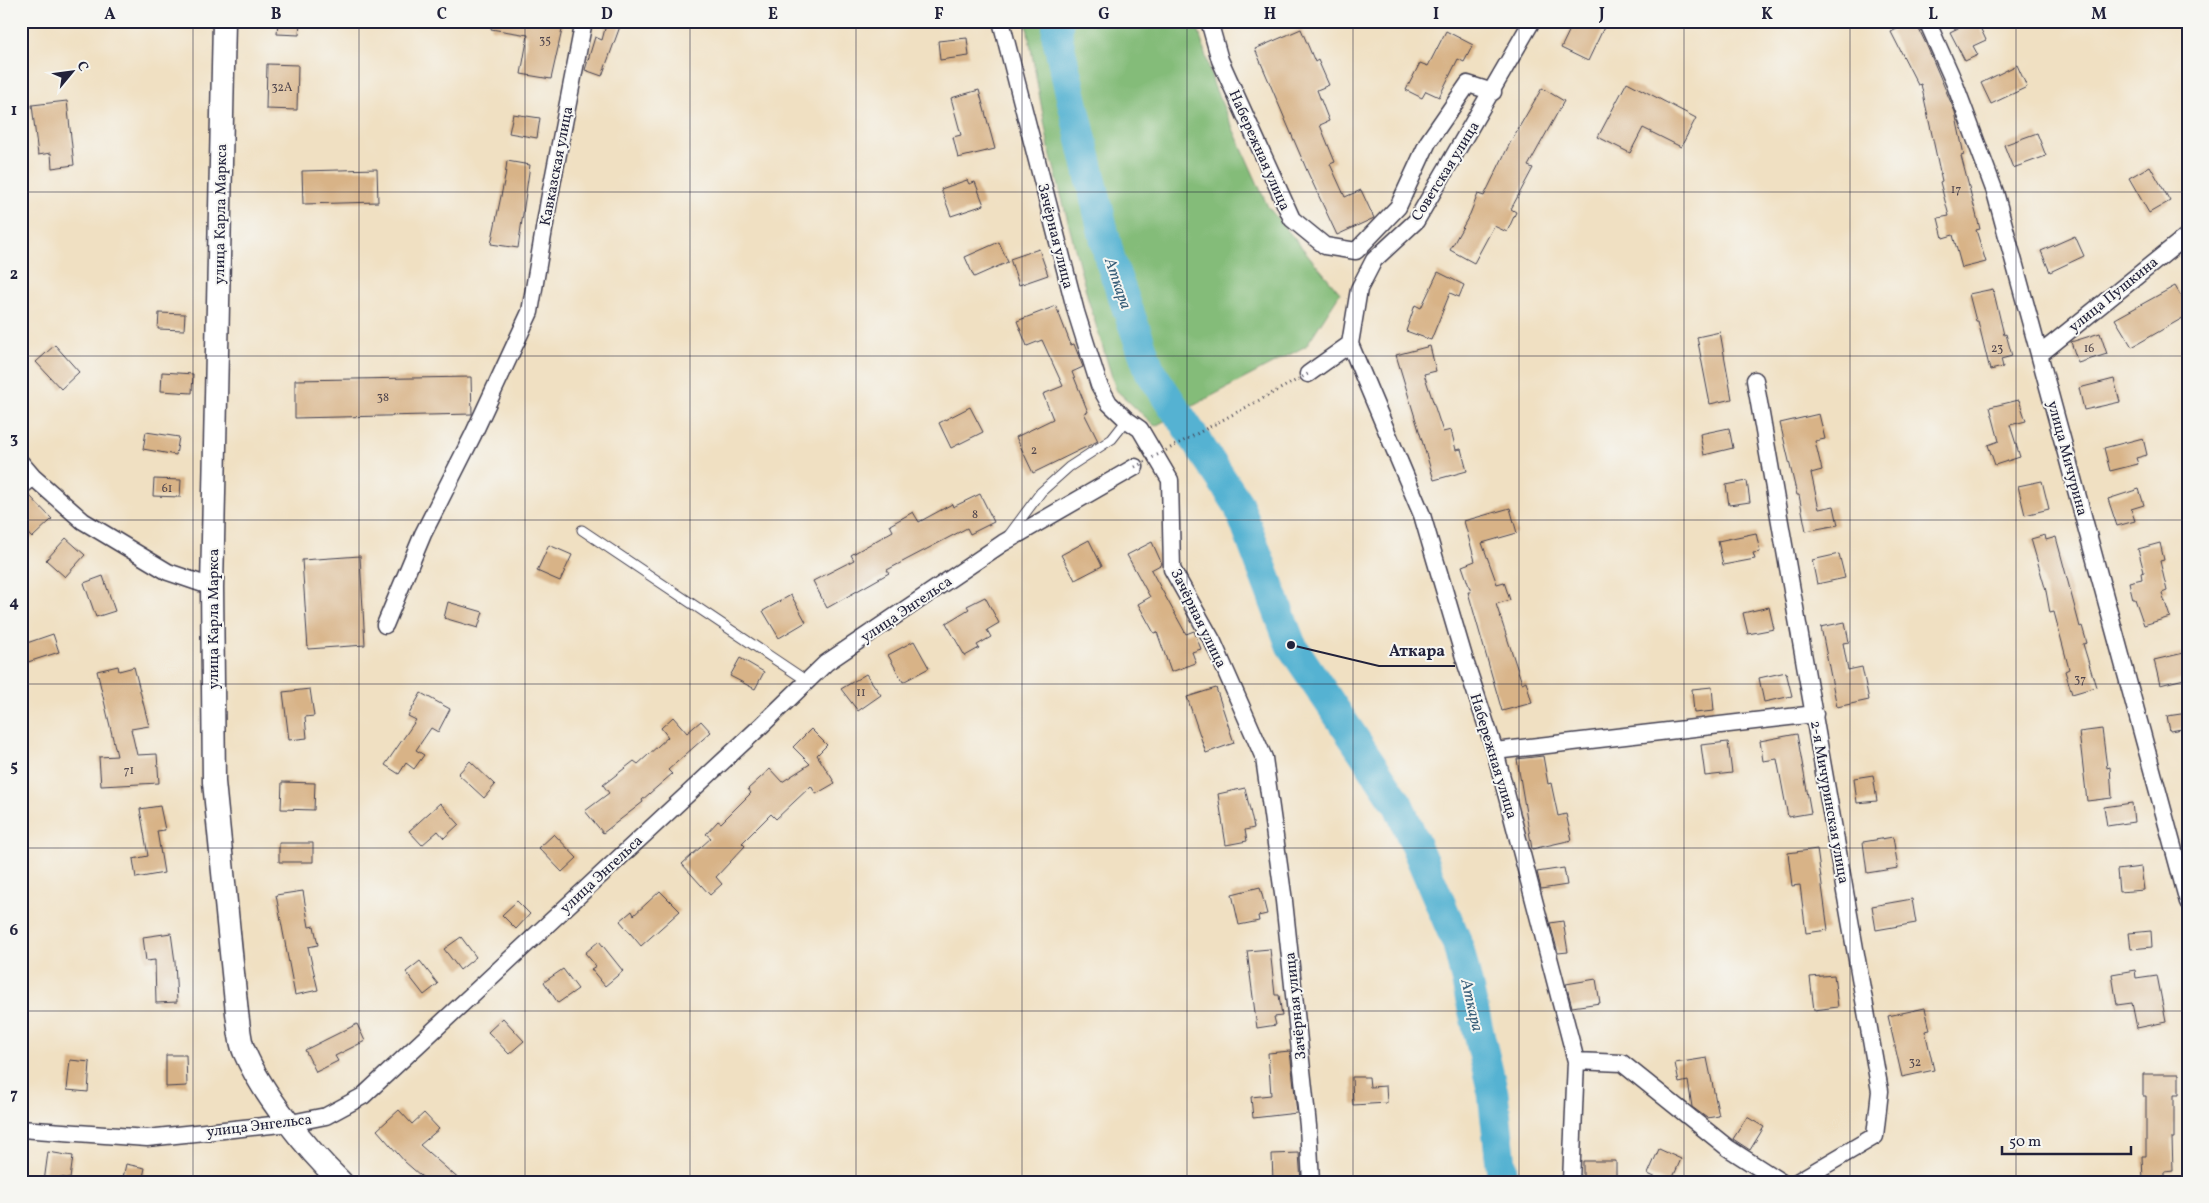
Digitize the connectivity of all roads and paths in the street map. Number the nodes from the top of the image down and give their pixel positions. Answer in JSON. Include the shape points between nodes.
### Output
{"nodes":[{"id":1,"x":224,"y":21,"type":"edge"},
{"id":2,"x":584,"y":21,"type":"edge"},
{"id":3,"x":1000,"y":21,"type":"edge"},
{"id":4,"x":1209,"y":21,"type":"edge"},
{"id":5,"x":1532,"y":21,"type":"edge"},
{"id":6,"x":1927,"y":21,"type":"edge"},
{"id":7,"x":1493,"y":92,"type":"junction"},
{"id":8,"x":2188,"y":235,"type":"edge"},
{"id":9,"x":1350,"y":344,"type":"junction"},
{"id":10,"x":2040,"y":354,"type":"junction"},
{"id":11,"x":1308,"y":374,"type":"joint"},
{"id":12,"x":1754,"y":380,"type":"dead end"},
{"id":13,"x":1127,"y":420,"type":"junction"},
{"id":14,"x":21,"y":463,"type":"edge"},
{"id":15,"x":1134,"y":467,"type":"joint"},
{"id":16,"x":27,"y":482,"type":"edge"},
{"id":17,"x":582,"y":530,"type":"dead end"},
{"id":18,"x":1003,"y":543,"type":"junction"},
{"id":19,"x":212,"y":587,"type":"junction"},
{"id":20,"x":385,"y":625,"type":"dead end"},
{"id":21,"x":808,"y":681,"type":"junction"},
{"id":22,"x":1815,"y":714,"type":"junction"},
{"id":23,"x":1495,"y":751,"type":"junction"},
{"id":24,"x":2188,"y":902,"type":"edge"},
{"id":25,"x":1576,"y":1061,"type":"junction"},
{"id":26,"x":291,"y":1123,"type":"junction"},
{"id":27,"x":21,"y":1129,"type":"edge"},
{"id":28,"x":340,"y":1182,"type":"edge"},
{"id":29,"x":1311,"y":1182,"type":"edge"},
{"id":30,"x":1571,"y":1182,"type":"edge"},
{"id":31,"x":1781,"y":1182,"type":"edge"},
{"id":32,"x":1797,"y":1182,"type":"edge"}],
"edges":[{"from":1,"to":19,"type":"street","name":"улица Карла Маркса"},
{"from":2,"to":20,"type":"street","name":"Кавказская улица","via":[[548,200],[530,312],[423,534]]},
{"from":3,"to":13,"type":"street","name":"Зачёрная улица","via":[[1076,312],[1099,385],[1109,403]]},
{"from":4,"to":7,"type":"street","name":"Набережная улица","via":[[1220,60],[1292,220],[1326,246],[1356,251],[1398,206],[1428,142],[1468,84]]},
{"from":5,"to":7,"type":"street","name":"Советская улица"},
{"from":6,"to":10,"type":"street","name":"улица Мичурина","via":[[1954,82],[1995,192]]},
{"from":7,"to":9,"type":"street","name":"Советская улица","via":[[1416,221],[1374,260],[1359,289]]},
{"from":8,"to":10,"type":"street","name":"улица Пушкина"},
{"from":9,"to":11,"type":"street"},
{"from":9,"to":23,"type":"street","name":"Набережная улица","via":[[1422,515]]},
{"from":10,"to":24,"type":"street","name":"улица Мичурина"},
{"from":11,"to":15,"type":"path","bridge":true},
{"from":12,"to":22,"type":"street","name":"2-я Мичуринская улица"},
{"from":13,"to":18,"type":"lane","via":[[1112,438],[1069,467],[1041,492]]},
{"from":13,"to":29,"type":"street","name":"Зачёрная улица","via":[[1140,429],[1170,480],[1172,569],[1213,642],[1264,758],[1284,901]]},
{"from":14,"to":16,"type":"street"},
{"from":15,"to":18,"type":"street","name":"улица Энгельса"},
{"from":16,"to":19,"type":"street","via":[[83,521],[168,572]]},
{"from":17,"to":21,"type":"lane"},
{"from":18,"to":21,"type":"street","name":"улица Энгельса","via":[[826,663]]},
{"from":19,"to":26,"type":"street","name":"улица Карла Маркса","via":[[214,782],[236,1013],[244,1050],[263,1086]]},
{"from":21,"to":26,"type":"street","name":"улица Энгельса","via":[[363,1096],[326,1116]]},
{"from":22,"to":23,"type":"street"},
{"from":22,"to":32,"type":"street","name":"2-я Мичуринская улица","via":[[1880,1091],[1875,1136]]},
{"from":23,"to":25,"type":"street","name":"Набережная улица"},
{"from":25,"to":30,"type":"street","name":"Набережная улица"},
{"from":25,"to":31,"type":"street","via":[[1622,1064],[1728,1148]]},
{"from":26,"to":27,"type":"street","name":"улица Энгельса","via":[[147,1138]]},
{"from":26,"to":28,"type":"street","name":"улица Карла Маркса"}]}
